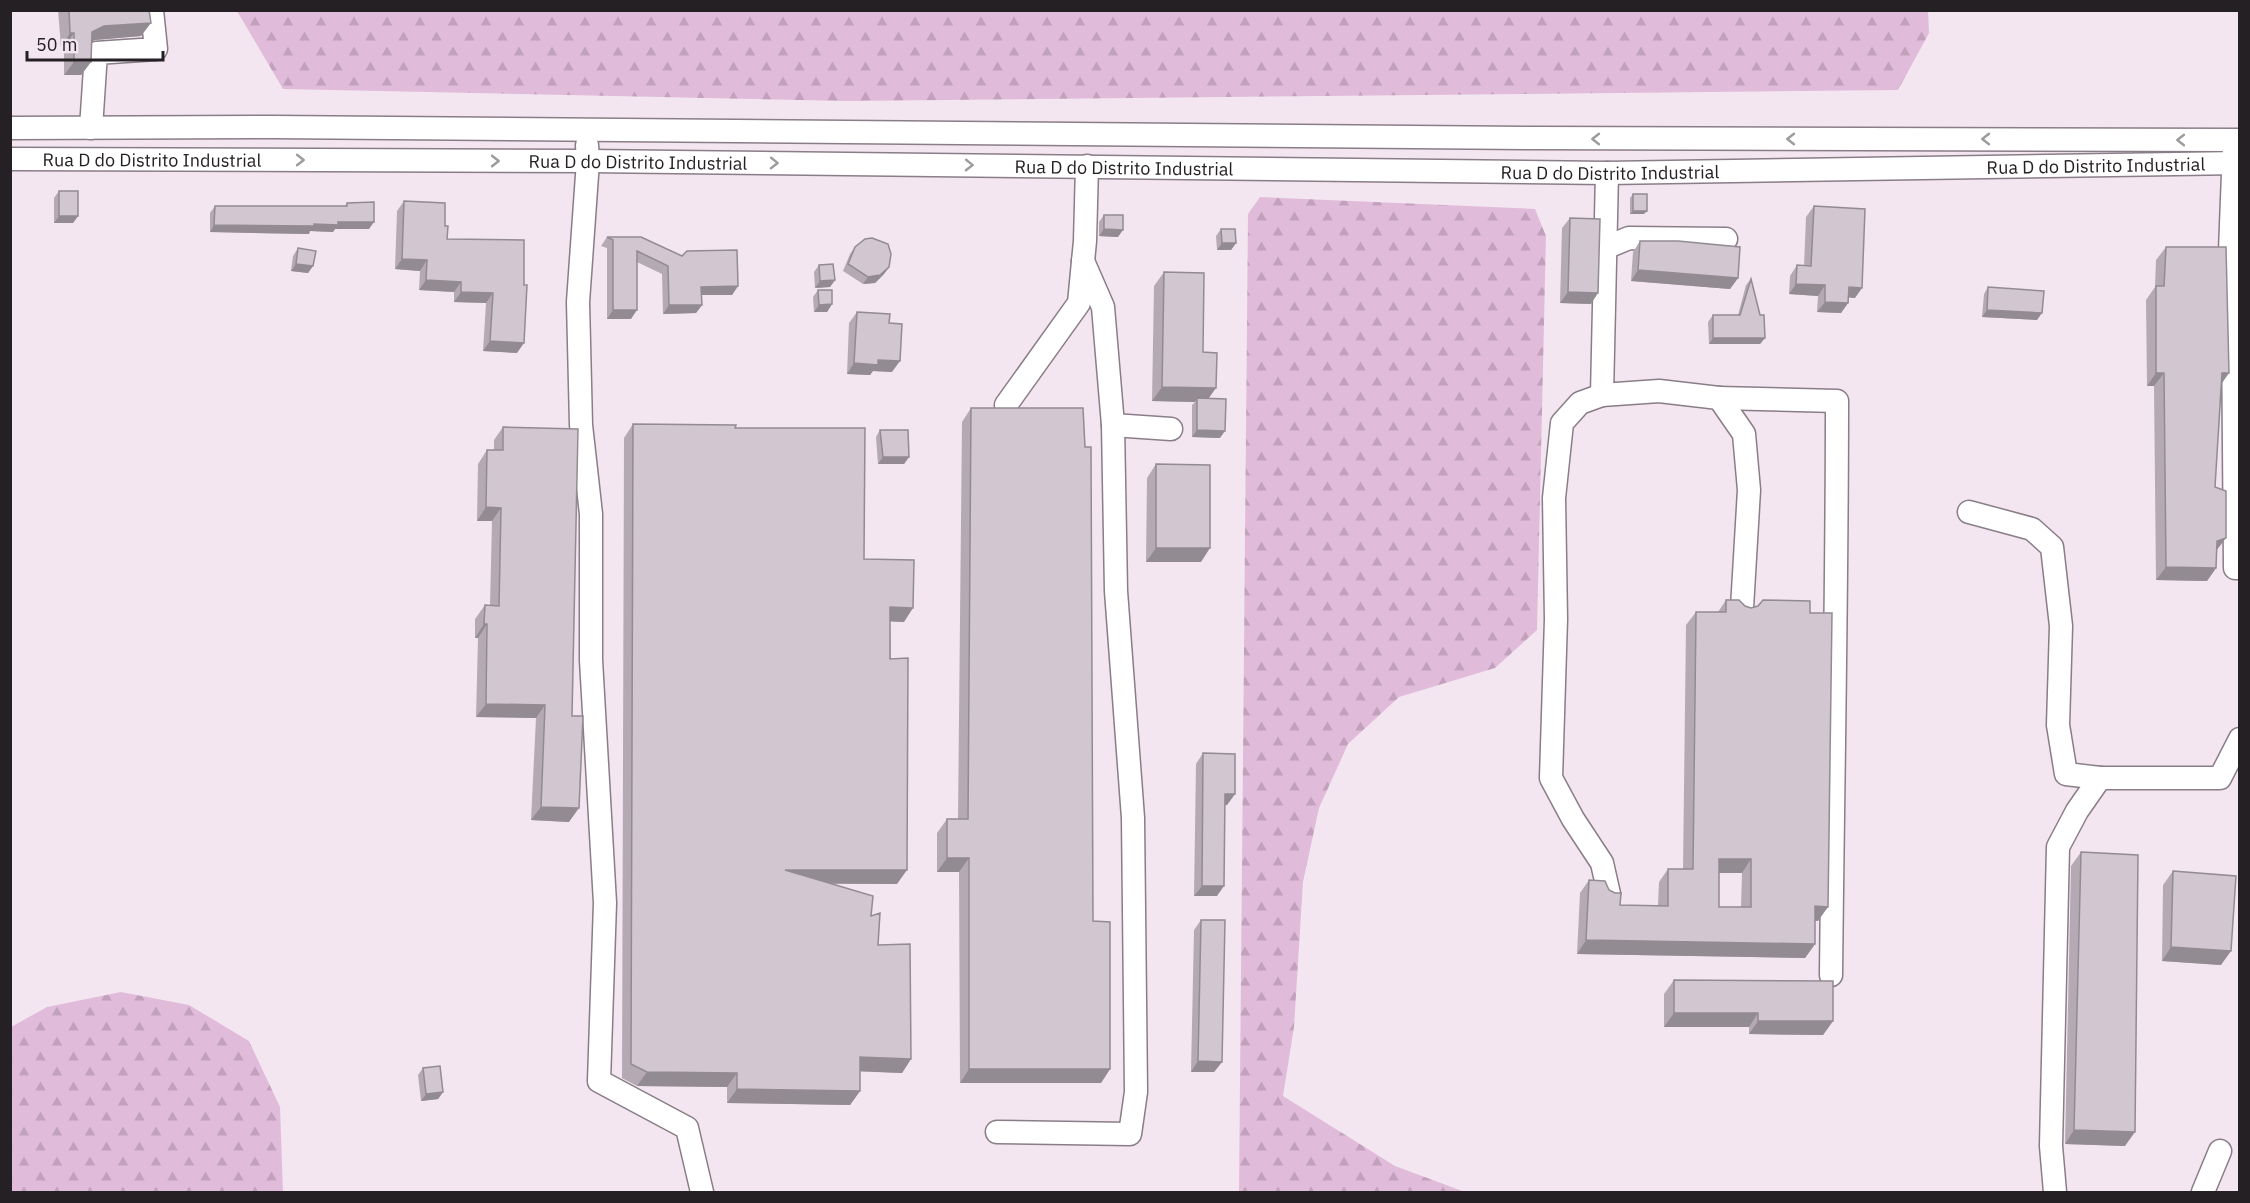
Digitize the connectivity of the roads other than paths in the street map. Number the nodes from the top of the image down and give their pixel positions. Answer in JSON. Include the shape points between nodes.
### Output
{"nodes":[{"id":1,"x":152,"y":10,"type":"edge"},
{"id":2,"x":10,"y":128,"type":"edge"},
{"id":3,"x":91,"y":128,"type":"junction"},
{"id":4,"x":586,"y":129,"type":"junction"},
{"id":5,"x":2237,"y":140,"type":"edge"},
{"id":6,"x":10,"y":159,"type":"edge"},
{"id":7,"x":588,"y":160,"type":"junction"},
{"id":8,"x":2237,"y":162,"type":"edge"},
{"id":9,"x":1087,"y":166,"type":"junction"},
{"id":10,"x":1607,"y":172,"type":"junction"},
{"id":11,"x":1726,"y":239,"type":"dead end"},
{"id":12,"x":1605,"y":248,"type":"junction"},
{"id":13,"x":2235,"y":251,"type":"edge"},
{"id":14,"x":1083,"y":261,"type":"junction"},
{"id":15,"x":1602,"y":395,"type":"junction"},
{"id":16,"x":1719,"y":398,"type":"junction"},
{"id":17,"x":1006,"y":405,"type":"edge"},
{"id":18,"x":1113,"y":424,"type":"junction"},
{"id":19,"x":1171,"y":429,"type":"dead end"},
{"id":20,"x":1969,"y":512,"type":"dead end"},
{"id":21,"x":2240,"y":568,"type":"edge"},
{"id":22,"x":1742,"y":608,"type":"edge"},
{"id":23,"x":2240,"y":739,"type":"edge"},
{"id":24,"x":2100,"y":778,"type":"junction"},
{"id":25,"x":1609,"y":894,"type":"edge"},
{"id":26,"x":1832,"y":975,"type":"dead end"},
{"id":27,"x":997,"y":1132,"type":"dead end"},
{"id":28,"x":2220,"y":1151,"type":"dead end"},
{"id":29,"x":702,"y":1192,"type":"edge"},
{"id":30,"x":2055,"y":1192,"type":"edge"},
{"id":31,"x":2203,"y":1192,"type":"edge"}],
"edges":[{"from":1,"to":3,"type":"street","via":[[156,49],[96,53]]},
{"from":2,"to":3,"type":"street","name":"Rua D do Distrito Industrial"},
{"from":3,"to":4,"type":"street","name":"Rua D do Distrito Industrial"},
{"from":5,"to":4,"type":"street","name":"Rua D do Distrito Industrial","one_way":true},
{"from":4,"to":7,"type":"street"},
{"from":5,"to":8,"type":"street"},
{"from":6,"to":7,"type":"street","name":"Rua D do Distrito Industrial","one_way":true},
{"from":7,"to":9,"type":"street","name":"Rua D do Distrito Industrial","one_way":true},
{"from":7,"to":29,"type":"street","via":[[578,302],[581,426],[591,514],[591,660],[605,903],[599,1081],[687,1128]]},
{"from":8,"to":10,"type":"street","name":"Rua D do Distrito Industrial"},
{"from":8,"to":13,"type":"street"},
{"from":9,"to":10,"type":"street","name":"Rua D do Distrito Industrial"},
{"from":9,"to":14,"type":"street"},
{"from":10,"to":12,"type":"street"},
{"from":11,"to":12,"type":"street","via":[[1629,238]]},
{"from":12,"to":15,"type":"street"},
{"from":13,"to":21,"type":"street","via":[[2235,568]]},
{"from":14,"to":17,"type":"street","via":[[1078,303]]},
{"from":14,"to":18,"type":"street","via":[[1103,307]]},
{"from":15,"to":16,"type":"street","via":[[1659,391]]},
{"from":15,"to":25,"type":"street","via":[[1580,403],[1562,423],[1554,498],[1556,619],[1551,778],[1602,863]]},
{"from":16,"to":22,"type":"street","via":[[1744,434],[1749,490]]},
{"from":16,"to":26,"type":"street","via":[[1837,401]]},
{"from":18,"to":19,"type":"street"},
{"from":18,"to":27,"type":"street","via":[[1116,591],[1133,818],[1136,1092],[1130,1134]]},
{"from":20,"to":24,"type":"street","via":[[2032,530],[2052,547],[2061,626],[2058,725],[2066,774]]},
{"from":23,"to":24,"type":"street","via":[[2220,778]]},
{"from":24,"to":30,"type":"street","via":[[2058,847],[2051,1146]]},
{"from":28,"to":31,"type":"street"}]}
